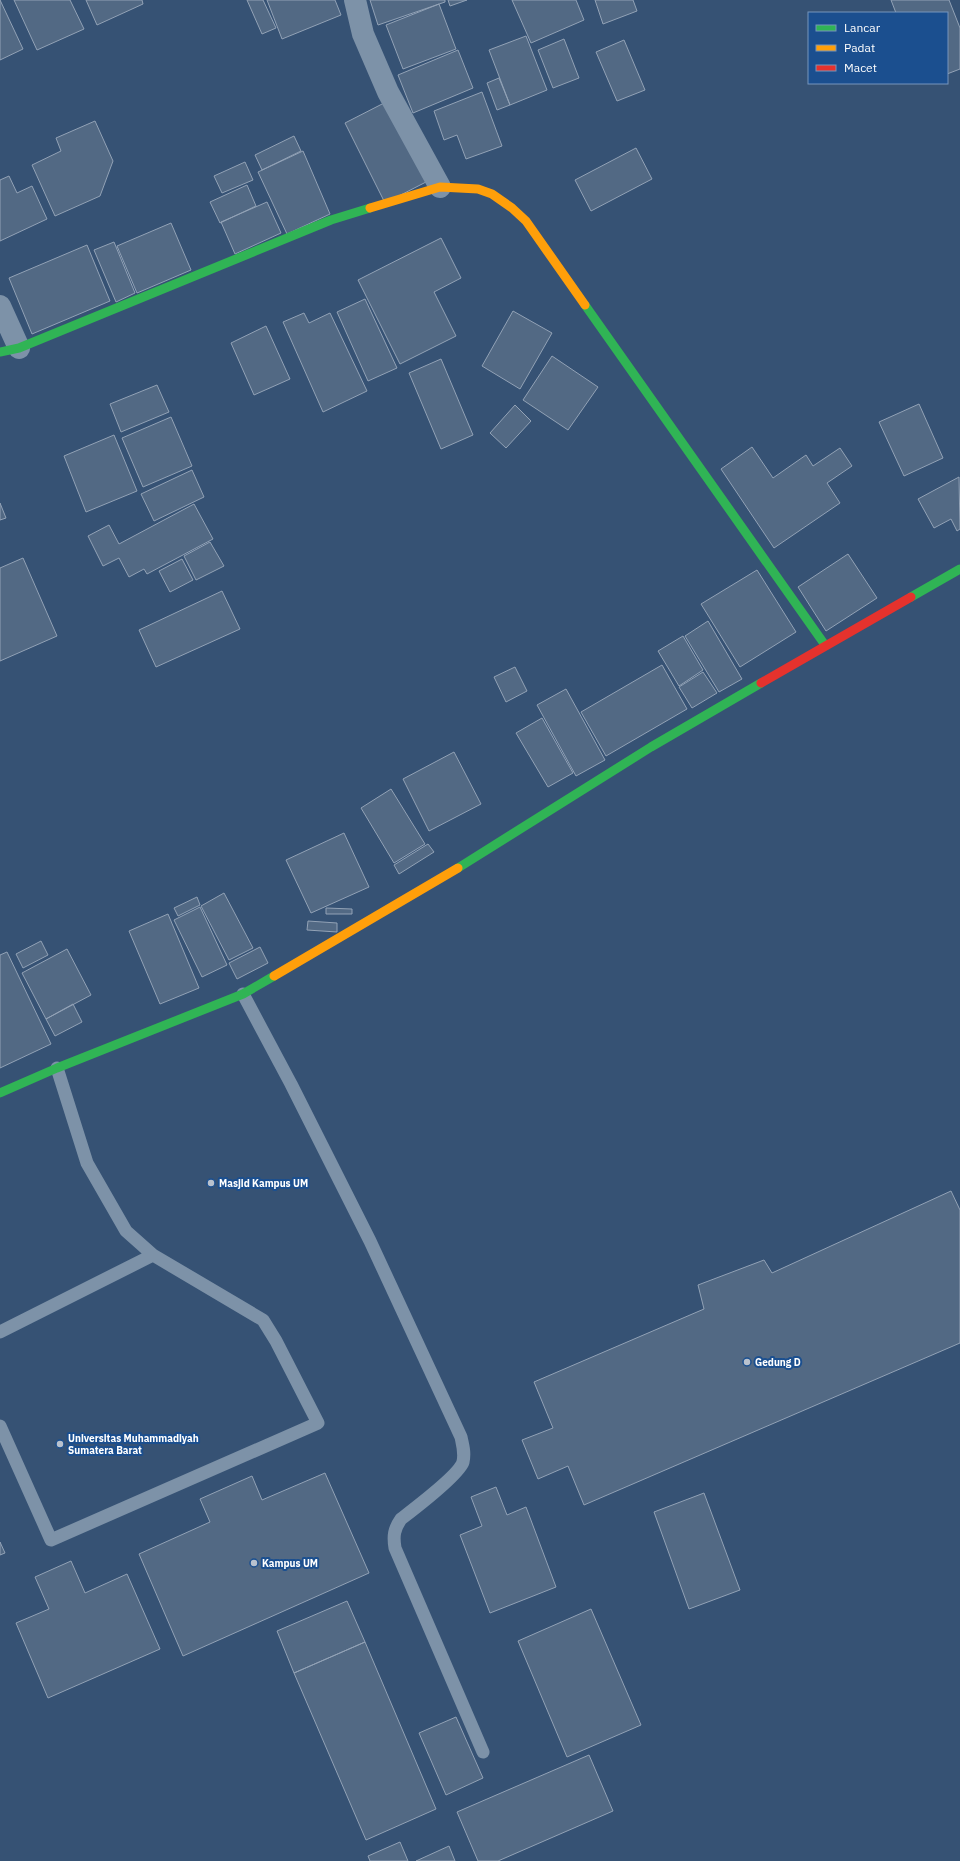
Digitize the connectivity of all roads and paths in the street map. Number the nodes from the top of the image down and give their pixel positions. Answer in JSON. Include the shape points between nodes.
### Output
{"nodes":[{"id":1,"x":355,"y":0,"type":"edge"},
{"id":2,"x":440,"y":187,"type":"junction"},
{"id":3,"x":0,"y":306,"type":"edge"},
{"id":4,"x":9,"y":350,"type":"edge"},
{"id":5,"x":960,"y":569,"type":"edge"},
{"id":6,"x":825,"y":645,"type":"junction"},
{"id":7,"x":243,"y":994,"type":"junction"},
{"id":8,"x":57,"y":1068,"type":"junction"},
{"id":9,"x":0,"y":1093,"type":"edge"},
{"id":10,"x":153,"y":1255,"type":"junction"},
{"id":11,"x":0,"y":1332,"type":"edge"},
{"id":12,"x":0,"y":1426,"type":"edge"},
{"id":13,"x":483,"y":1752,"type":"dead end"}],
"edges":[{"from":1,"to":2,"type":"street","via":[[363,34],[388,92]]},
{"from":2,"to":4,"type":"street","via":[[332,220]]},
{"from":2,"to":6,"type":"street","via":[[478,189],[492,194],[526,221]]},
{"from":3,"to":4,"type":"street"},
{"from":5,"to":6,"type":"street"},
{"from":6,"to":7,"type":"street","via":[[651,747],[340,939]]},
{"from":7,"to":8,"type":"street"},
{"from":7,"to":13,"type":"lane","via":[[370,1241],[461,1437],[464,1451],[462,1464],[455,1474],[395,1527],[393,1537],[395,1548]]},
{"from":8,"to":9,"type":"street"},
{"from":8,"to":10,"type":"lane","via":[[86,1163],[126,1231]]},
{"from":10,"to":11,"type":"lane"},
{"from":10,"to":12,"type":"lane","via":[[264,1320],[318,1423],[51,1540]]}]}
